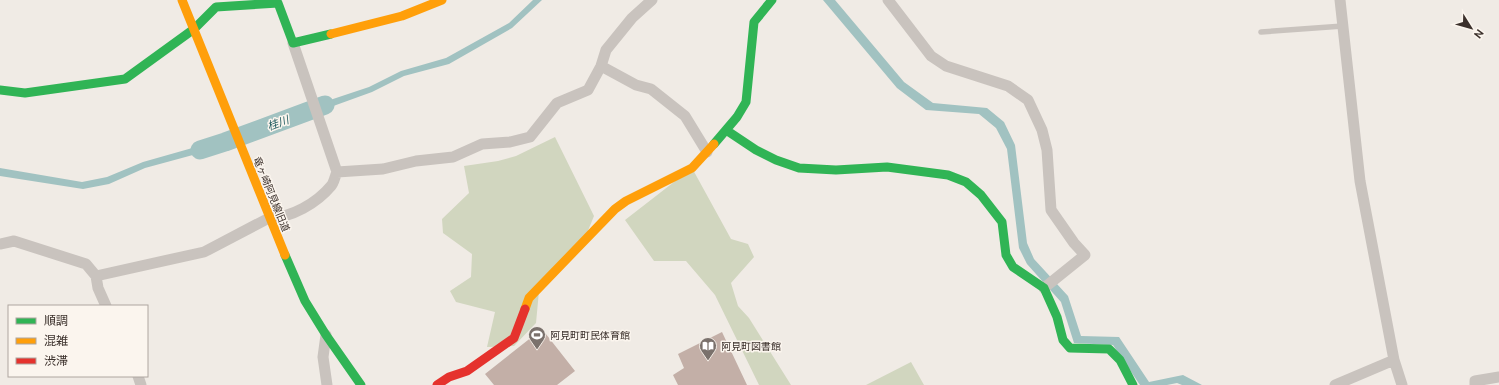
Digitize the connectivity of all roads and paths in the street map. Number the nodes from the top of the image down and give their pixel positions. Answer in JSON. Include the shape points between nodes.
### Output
{"nodes":[{"id":1,"x":182,"y":0,"type":"edge"},
{"id":2,"x":442,"y":0,"type":"edge"},
{"id":3,"x":652,"y":0,"type":"edge"},
{"id":4,"x":772,"y":0,"type":"edge"},
{"id":5,"x":888,"y":0,"type":"edge"},
{"id":6,"x":1340,"y":0,"type":"edge"},
{"id":7,"x":231,"y":3,"type":"edge"},
{"id":8,"x":1343,"y":26,"type":"junction"},
{"id":9,"x":194,"y":29,"type":"junction"},
{"id":10,"x":1261,"y":32,"type":"dead end"},
{"id":11,"x":293,"y":43,"type":"junction"},
{"id":12,"x":601,"y":66,"type":"junction"},
{"id":13,"x":0,"y":90,"type":"edge"},
{"id":14,"x":726,"y":130,"type":"junction"},
{"id":15,"x":707,"y":152,"type":"junction"},
{"id":16,"x":337,"y":172,"type":"junction"},
{"id":17,"x":269,"y":218,"type":"junction"},
{"id":18,"x":0,"y":244,"type":"edge"},
{"id":19,"x":96,"y":276,"type":"junction"},
{"id":20,"x":1044,"y":288,"type":"junction"},
{"id":21,"x":106,"y":305,"type":"edge"},
{"id":22,"x":326,"y":335,"type":"junction"},
{"id":23,"x":1394,"y":360,"type":"junction"},
{"id":24,"x":1499,"y":377,"type":"edge"},
{"id":25,"x":327,"y":385,"type":"edge"},
{"id":26,"x":361,"y":385,"type":"edge"},
{"id":27,"x":436,"y":385,"type":"edge"},
{"id":28,"x":1133,"y":385,"type":"edge"},
{"id":29,"x":1335,"y":385,"type":"edge"},
{"id":30,"x":1402,"y":385,"type":"edge"},
{"id":31,"x":1475,"y":385,"type":"edge"}],
"edges":[{"from":1,"to":9,"type":"street","name":"竜ヶ崎阿見線旧道"},
{"from":2,"to":11,"type":"street","via":[[402,16]]},
{"from":3,"to":12,"type":"street","via":[[632,18],[606,50]]},
{"from":4,"to":14,"type":"street","via":[[754,22],[746,102]]},
{"from":5,"to":20,"type":"street","via":[[931,56],[946,66],[1008,86],[1028,100],[1042,130],[1047,150],[1051,210],[1085,255]]},
{"from":6,"to":8,"type":"street"},
{"from":7,"to":9,"type":"street","via":[[216,7]]},
{"from":7,"to":11,"type":"street","via":[[278,3]]},
{"from":8,"to":10,"type":"lane"},
{"from":8,"to":23,"type":"street","via":[[1360,181]]},
{"from":9,"to":13,"type":"street","via":[[125,79],[25,93]]},
{"from":9,"to":17,"type":"street","name":"竜ヶ崎阿見線旧道"},
{"from":11,"to":16,"type":"street"},
{"from":12,"to":15,"type":"street","via":[[636,85],[651,89],[685,116]]},
{"from":12,"to":16,"type":"street","via":[[588,90],[557,103],[530,137],[510,142],[482,144],[453,157],[416,161],[383,169]]},
{"from":14,"to":15,"type":"street"},
{"from":14,"to":20,"type":"street","via":[[756,150],[799,168],[836,170],[887,167],[948,176],[966,182],[981,195],[1002,222],[1006,254],[1013,266]]},
{"from":15,"to":27,"type":"street","via":[[692,168],[633,197],[615,209],[530,298],[514,338],[467,371]]},
{"from":16,"to":17,"type":"street","via":[[332,186],[302,210]]},
{"from":17,"to":19,"type":"street","via":[[204,252]]},
{"from":17,"to":22,"type":"street","name":"竜ヶ崎阿見線旧道","via":[[305,301]]},
{"from":18,"to":19,"type":"street","via":[[14,242],[86,264]]},
{"from":19,"to":21,"type":"street"},
{"from":20,"to":28,"type":"street","via":[[1057,316],[1063,340],[1070,348],[1109,349],[1119,358]]},
{"from":22,"to":25,"type":"street","via":[[322,357]]},
{"from":22,"to":26,"type":"street","name":"竜ヶ崎阿見線旧道"},
{"from":23,"to":29,"type":"street"},
{"from":23,"to":30,"type":"street"},
{"from":24,"to":31,"type":"street","via":[[1475,381]]}]}
